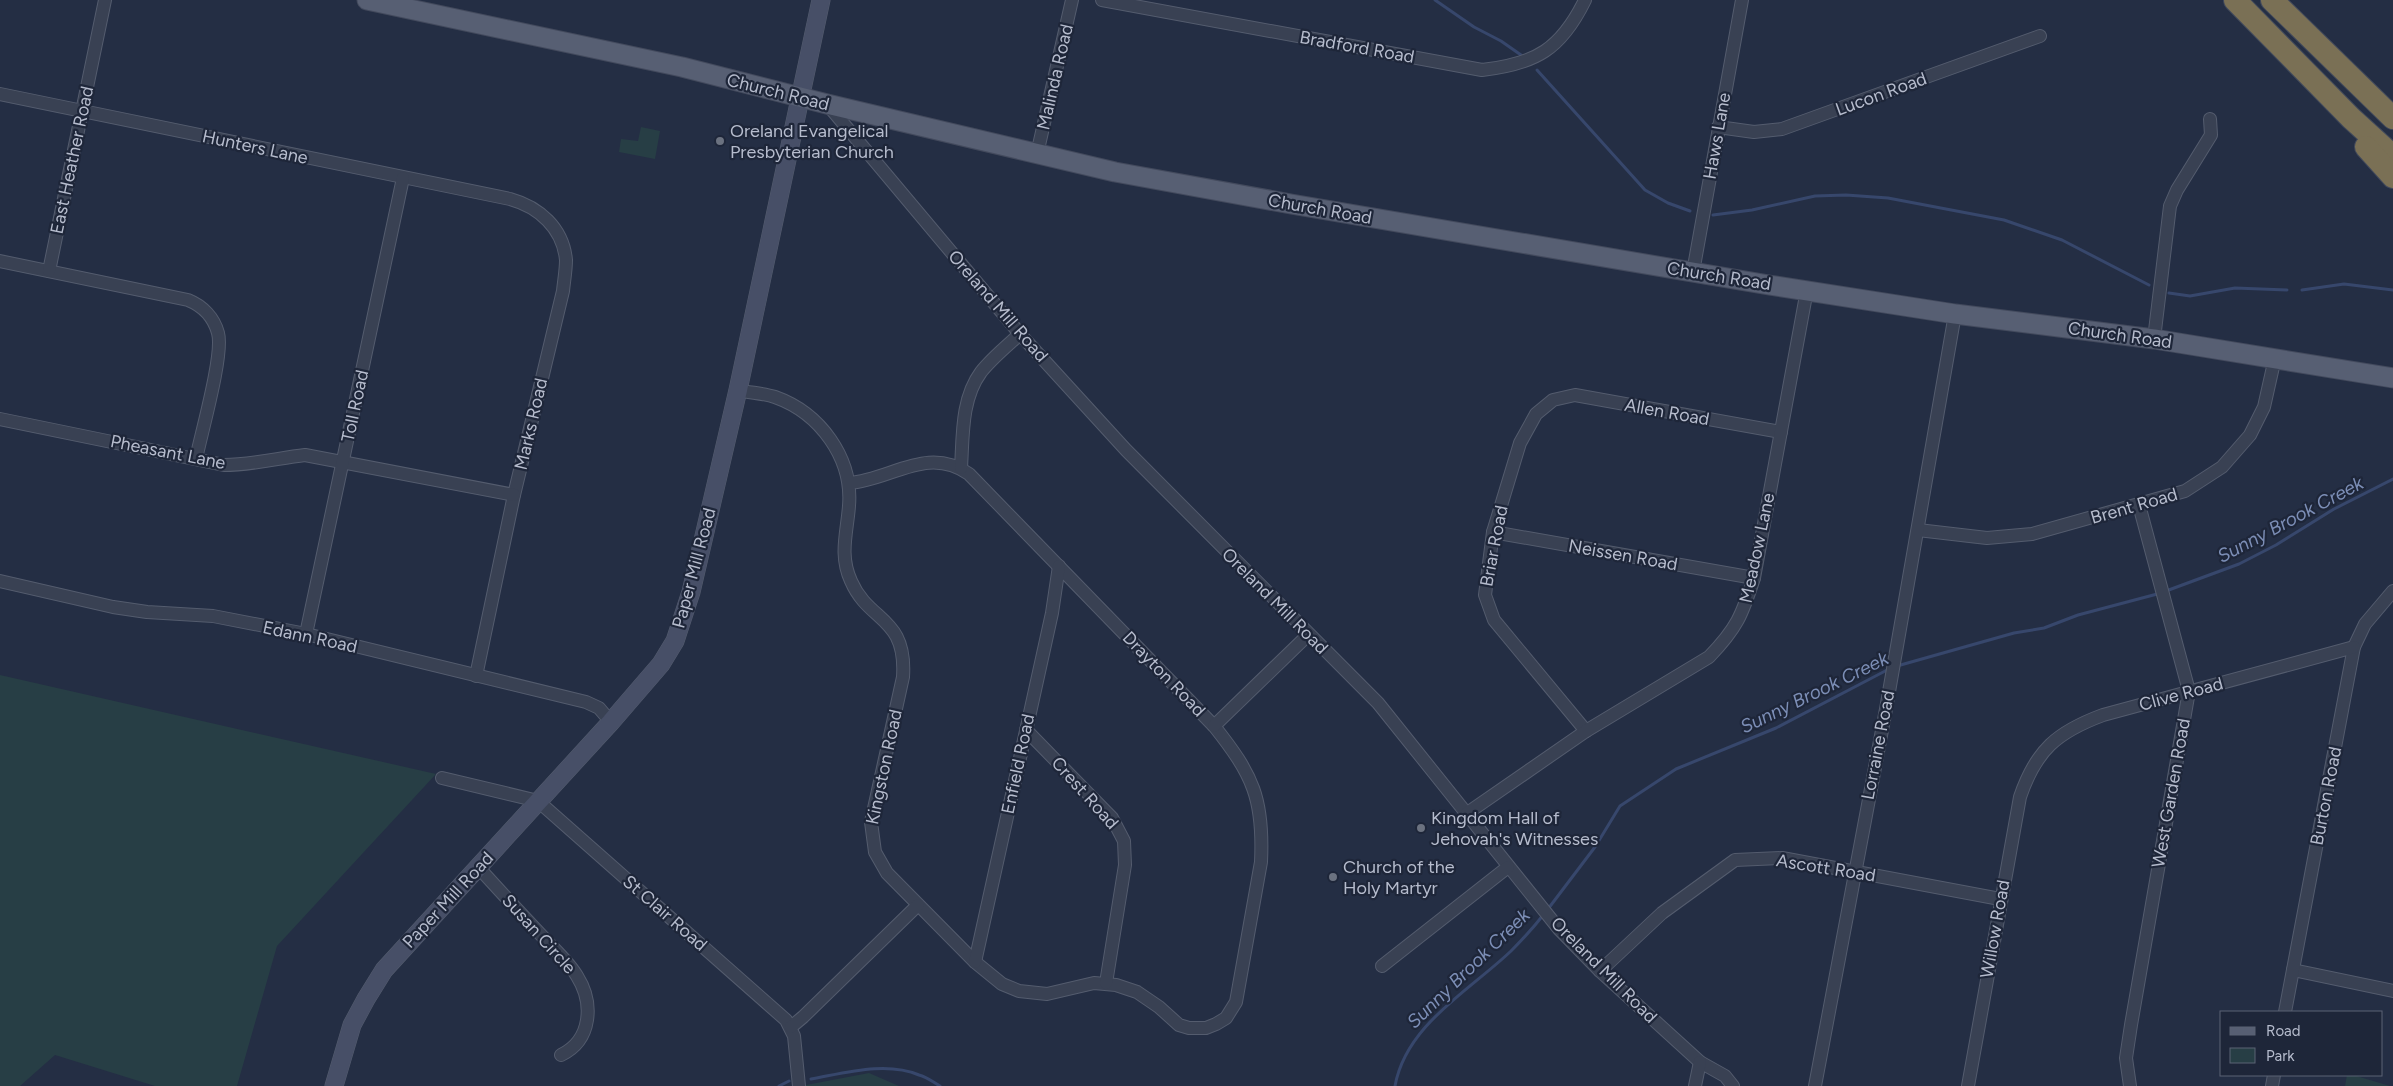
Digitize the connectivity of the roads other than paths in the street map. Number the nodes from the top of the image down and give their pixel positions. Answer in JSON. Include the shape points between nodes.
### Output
{"nodes":[{"id":1,"x":105,"y":0,"type":"edge"},
{"id":2,"x":367,"y":0,"type":"edge"},
{"id":3,"x":821,"y":0,"type":"edge"},
{"id":4,"x":1072,"y":0,"type":"edge"},
{"id":5,"x":1102,"y":0,"type":"edge"},
{"id":6,"x":1586,"y":0,"type":"edge"},
{"id":7,"x":1742,"y":0,"type":"edge"},
{"id":8,"x":2272,"y":0,"type":"edge"},
{"id":9,"x":396,"y":3,"type":"edge"},
{"id":10,"x":2240,"y":6,"type":"edge"},
{"id":11,"x":2040,"y":36,"type":"dead end"},
{"id":12,"x":2360,"y":84,"type":"junction"},
{"id":13,"x":0,"y":94,"type":"edge"},
{"id":14,"x":801,"y":98,"type":"junction"},
{"id":15,"x":827,"y":104,"type":"junction"},
{"id":16,"x":2393,"y":106,"type":"edge"},
{"id":17,"x":82,"y":110,"type":"junction"},
{"id":18,"x":2393,"y":118,"type":"edge"},
{"id":19,"x":2210,"y":119,"type":"dead end"},
{"id":20,"x":1718,"y":127,"type":"junction"},
{"id":21,"x":1037,"y":154,"type":"junction"},
{"id":22,"x":2393,"y":156,"type":"edge"},
{"id":23,"x":2393,"y":177,"type":"edge"},
{"id":24,"x":403,"y":178,"type":"junction"},
{"id":25,"x":510,"y":199,"type":"joint"},
{"id":26,"x":0,"y":261,"type":"edge"},
{"id":27,"x":49,"y":271,"type":"junction"},
{"id":28,"x":1693,"y":272,"type":"junction"},
{"id":29,"x":1807,"y":290,"type":"junction"},
{"id":30,"x":1956,"y":314,"type":"junction"},
{"id":31,"x":1020,"y":334,"type":"junction"},
{"id":32,"x":2154,"y":339,"type":"junction"},
{"id":33,"x":2280,"y":359,"type":"junction"},
{"id":34,"x":2393,"y":369,"type":"edge"},
{"id":35,"x":2393,"y":378,"type":"edge"},
{"id":36,"x":738,"y":390,"type":"junction"},
{"id":37,"x":1553,"y":400,"type":"joint"},
{"id":38,"x":0,"y":419,"type":"edge"},
{"id":39,"x":1781,"y":432,"type":"junction"},
{"id":40,"x":196,"y":459,"type":"junction"},
{"id":41,"x":343,"y":461,"type":"junction"},
{"id":42,"x":961,"y":468,"type":"junction"},
{"id":43,"x":849,"y":483,"type":"junction"},
{"id":44,"x":514,"y":495,"type":"junction"},
{"id":45,"x":2139,"y":505,"type":"junction"},
{"id":46,"x":1918,"y":530,"type":"junction"},
{"id":47,"x":1493,"y":532,"type":"junction"},
{"id":48,"x":1059,"y":566,"type":"junction"},
{"id":49,"x":1754,"y":578,"type":"junction"},
{"id":50,"x":0,"y":581,"type":"edge"},
{"id":51,"x":2393,"y":591,"type":"edge"},
{"id":52,"x":306,"y":634,"type":"junction"},
{"id":53,"x":1308,"y":635,"type":"junction"},
{"id":54,"x":2354,"y":647,"type":"junction"},
{"id":55,"x":476,"y":676,"type":"junction"},
{"id":56,"x":2189,"y":692,"type":"junction"},
{"id":57,"x":611,"y":722,"type":"junction"},
{"id":58,"x":1214,"y":726,"type":"junction"},
{"id":59,"x":1026,"y":730,"type":"junction"},
{"id":60,"x":1586,"y":731,"type":"junction"},
{"id":61,"x":2028,"y":773,"type":"joint"},
{"id":62,"x":442,"y":778,"type":"dead end"},
{"id":63,"x":538,"y":801,"type":"junction"},
{"id":64,"x":1466,"y":814,"type":"junction"},
{"id":65,"x":1508,"y":867,"type":"junction"},
{"id":66,"x":478,"y":868,"type":"junction"},
{"id":67,"x":1854,"y":872,"type":"junction"},
{"id":68,"x":2000,"y":900,"type":"junction"},
{"id":69,"x":918,"y":905,"type":"junction"},
{"id":70,"x":975,"y":962,"type":"junction"},
{"id":71,"x":1382,"y":966,"type":"dead end"},
{"id":72,"x":2293,"y":970,"type":"junction"},
{"id":73,"x":1600,"y":972,"type":"junction"},
{"id":74,"x":1106,"y":983,"type":"junction"},
{"id":75,"x":2393,"y":991,"type":"edge"},
{"id":76,"x":2285,"y":1011,"type":"edge"},
{"id":77,"x":791,"y":1027,"type":"junction"},
{"id":78,"x":1206,"y":1028,"type":"joint"},
{"id":79,"x":561,"y":1055,"type":"dead end"},
{"id":80,"x":1700,"y":1062,"type":"junction"},
{"id":81,"x":334,"y":1086,"type":"edge"},
{"id":82,"x":799,"y":1086,"type":"edge"},
{"id":83,"x":1695,"y":1086,"type":"edge"},
{"id":84,"x":1733,"y":1086,"type":"edge"},
{"id":85,"x":1815,"y":1086,"type":"edge"},
{"id":86,"x":1968,"y":1086,"type":"edge"},
{"id":87,"x":2130,"y":1086,"type":"edge"}],
"edges":[{"from":1,"to":17,"type":"street","name":"East Heather Road"},
{"from":2,"to":9,"type":"main road","name":"Church Road"},
{"from":3,"to":14,"type":"street","name":"Paper Mill Road"},
{"from":4,"to":21,"type":"street","name":"Malinda Road"},
{"from":5,"to":6,"type":"street","name":"Bradford Road","via":[[1482,70],[1509,67],[1548,50],[1563,36]]},
{"from":7,"to":20,"type":"street","name":"Haws Lane"},
{"from":8,"to":12,"type":"highway"},
{"from":9,"to":14,"type":"main road","name":"Church Road","via":[[682,67]]},
{"from":10,"to":22,"type":"highway"},
{"from":10,"to":23,"type":"highway"},
{"from":11,"to":20,"type":"street","name":"Lucon Road","via":[[1782,129],[1754,132]]},
{"from":12,"to":16,"type":"highway"},
{"from":12,"to":18,"type":"highway"},
{"from":13,"to":17,"type":"street","name":"Hunters Lane"},
{"from":14,"to":15,"type":"main road","name":"Church Road"},
{"from":14,"to":36,"type":"street","name":"Paper Mill Road"},
{"from":15,"to":21,"type":"main road","name":"Church Road"},
{"from":15,"to":31,"type":"street","name":"Oreland Mill Road"},
{"from":17,"to":24,"type":"street","name":"Hunters Lane"},
{"from":17,"to":27,"type":"street","name":"East Heather Road"},
{"from":19,"to":32,"type":"street","via":[[2211,135],[2170,206]]},
{"from":20,"to":28,"type":"street","name":"Haws Lane"},
{"from":21,"to":28,"type":"main road","name":"Church Road","via":[[1115,172],[1281,202]]},
{"from":24,"to":25,"type":"street","name":"Hunters Lane"},
{"from":24,"to":41,"type":"street","name":"Toll Road"},
{"from":25,"to":44,"type":"street","name":"Marks Road","via":[[528,204],[542,215],[558,233],[566,261],[562,291]]},
{"from":26,"to":27,"type":"street"},
{"from":27,"to":40,"type":"street","via":[[188,300],[208,314],[218,333],[220,347]]},
{"from":28,"to":29,"type":"main road","name":"Church Road"},
{"from":29,"to":30,"type":"main road","name":"Church Road"},
{"from":29,"to":39,"type":"street","name":"Meadow Lane"},
{"from":30,"to":32,"type":"main road","name":"Church Road"},
{"from":30,"to":46,"type":"street","name":"Lorraine Road"},
{"from":31,"to":42,"type":"street","via":[[985,367],[972,386],[964,417]]},
{"from":31,"to":53,"type":"street","name":"Oreland Mill Road","via":[[1126,450]]},
{"from":32,"to":33,"type":"main road","name":"Church Road"},
{"from":33,"to":34,"type":"main road","name":"Church Road"},
{"from":33,"to":35,"type":"main road","name":"Church Road"},
{"from":33,"to":45,"type":"street","name":"Brent Road","via":[[2264,407],[2250,435],[2236,453],[2222,467],[2185,491]]},
{"from":36,"to":43,"type":"street","name":"Kingston Road","via":[[785,401],[816,421],[837,450]]},
{"from":36,"to":57,"type":"street","name":"Paper Mill Road","via":[[681,626],[660,664]]},
{"from":37,"to":39,"type":"street","name":"Allen Road","via":[[1575,395]]},
{"from":37,"to":47,"type":"street","name":"Briar Road","via":[[1536,414],[1520,443]]},
{"from":38,"to":40,"type":"street","name":"Pheasant Lane"},
{"from":39,"to":49,"type":"street","name":"Meadow Lane"},
{"from":40,"to":41,"type":"street","name":"Pheasant Lane","via":[[242,464],[305,455]]},
{"from":41,"to":44,"type":"street","name":"Pheasant Lane"},
{"from":41,"to":52,"type":"street","name":"Toll Road"},
{"from":42,"to":43,"type":"street","name":"Drayton Road","via":[[941,463],[914,464]]},
{"from":42,"to":48,"type":"street","name":"Drayton Road","via":[[981,483]]},
{"from":43,"to":69,"type":"street","name":"Kingston Road","via":[[844,561],[858,592],[894,632],[904,660],[871,822],[871,837],[881,866]]},
{"from":44,"to":55,"type":"street","name":"Marks Road"},
{"from":45,"to":46,"type":"street","name":"Brent Road","via":[[2010,538]]},
{"from":45,"to":56,"type":"street","name":"West Garden Road"},
{"from":46,"to":67,"type":"street","name":"Lorraine Road"},
{"from":47,"to":49,"type":"street","name":"Neissen Road"},
{"from":47,"to":60,"type":"street","name":"Briar Road","via":[[1485,595],[1494,620]]},
{"from":48,"to":58,"type":"street","name":"Drayton Road"},
{"from":48,"to":59,"type":"street","name":"Enfield Road"},
{"from":49,"to":60,"type":"street","name":"Meadow Lane","via":[[1741,618],[1709,657]]},
{"from":50,"to":52,"type":"street","name":"Edann Road","via":[[112,606],[147,612],[213,616]]},
{"from":51,"to":54,"type":"street","name":"Burton Road","via":[[2365,624]]},
{"from":52,"to":55,"type":"street","name":"Edann Road"},
{"from":53,"to":58,"type":"street"},
{"from":53,"to":64,"type":"street","name":"Oreland Mill Road","via":[[1378,703]]},
{"from":54,"to":56,"type":"street","name":"Clive Road"},
{"from":54,"to":72,"type":"street","name":"Burton Road"},
{"from":55,"to":57,"type":"street","name":"Edann Road","via":[[586,702],[599,708]]},
{"from":56,"to":61,"type":"street","name":"Clive Road","via":[[2103,715],[2067,730],[2040,755]]},
{"from":56,"to":87,"type":"street","name":"West Garden Road","via":[[2126,1058]]},
{"from":57,"to":63,"type":"street","name":"Paper Mill Road"},
{"from":58,"to":78,"type":"street","name":"Drayton Road","via":[[1234,751],[1253,784],[1260,808],[1262,840],[1236,1002],[1221,1022]]},
{"from":59,"to":70,"type":"street","name":"Enfield Road"},
{"from":59,"to":74,"type":"street","name":"Crest Road","via":[[1112,818],[1124,841],[1125,865]]},
{"from":60,"to":64,"type":"street","name":"Meadow Lane"},
{"from":61,"to":68,"type":"street","name":"Willow Road","via":[[2020,797]]},
{"from":62,"to":63,"type":"street"},
{"from":63,"to":66,"type":"street","name":"Paper Mill Road"},
{"from":63,"to":77,"type":"street","name":"St Clair Road","via":[[778,1012]]},
{"from":64,"to":65,"type":"street","name":"Oreland Mill Road"},
{"from":65,"to":71,"type":"street"},
{"from":65,"to":73,"type":"street","name":"Oreland Mill Road","via":[[1549,918]]},
{"from":66,"to":79,"type":"street","name":"Susan Circle","via":[[566,961],[581,984],[587,1001],[585,1030],[574,1047]]},
{"from":66,"to":81,"type":"street","name":"Paper Mill Road","via":[[384,970],[352,1025]]},
{"from":67,"to":68,"type":"street","name":"Ascott Road"},
{"from":67,"to":73,"type":"street","name":"Ascott Road","via":[[1782,858],[1735,860],[1662,913]]},
{"from":67,"to":85,"type":"street","name":"Lorraine Road"},
{"from":68,"to":86,"type":"street","name":"Willow Road"},
{"from":69,"to":70,"type":"street","name":"Kingston Road"},
{"from":69,"to":77,"type":"street"},
{"from":70,"to":74,"type":"street","name":"Kingston Road","via":[[1002,984],[1028,992],[1047,994],[1085,984]]},
{"from":72,"to":75,"type":"street"},
{"from":72,"to":76,"type":"street","name":"Burton Road"},
{"from":73,"to":80,"type":"street","name":"Oreland Mill Road"},
{"from":74,"to":78,"type":"street","name":"Kingston Road","via":[[1137,992],[1184,1027]]},
{"from":77,"to":82,"type":"street"},
{"from":80,"to":83,"type":"street"},
{"from":80,"to":84,"type":"street","name":"Oreland Mill Road","via":[[1725,1076]]}]}
